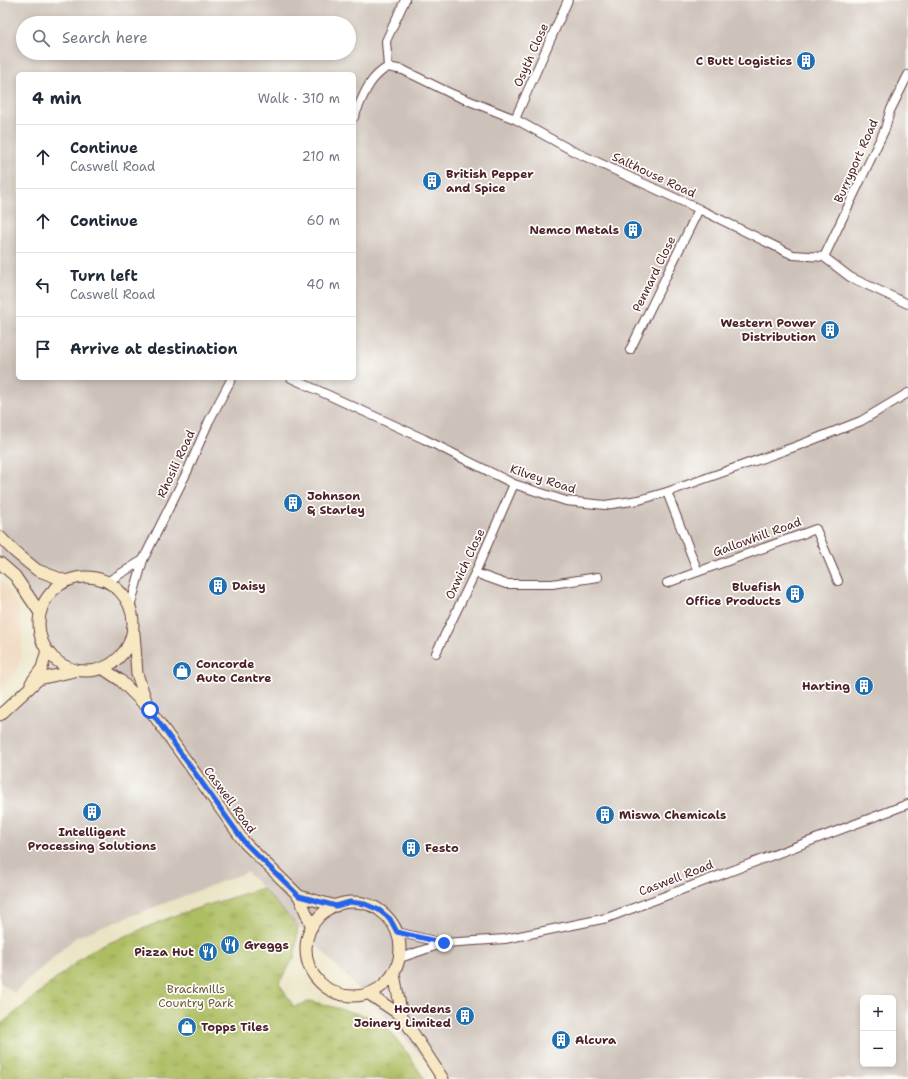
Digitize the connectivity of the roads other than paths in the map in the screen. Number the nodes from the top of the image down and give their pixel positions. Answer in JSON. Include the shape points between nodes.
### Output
{"nodes":[{"id":1,"x":406,"y":0,"type":"edge"},
{"id":2,"x":568,"y":0,"type":"edge"},
{"id":3,"x":388,"y":67,"type":"junction"},
{"id":4,"x":908,"y":75,"type":"edge"},
{"id":5,"x":356,"y":113,"type":"edge"},
{"id":6,"x":515,"y":119,"type":"junction"},
{"id":7,"x":699,"y":209,"type":"junction"},
{"id":8,"x":824,"y":257,"type":"junction"},
{"id":9,"x":908,"y":304,"type":"edge"},
{"id":10,"x":630,"y":350,"type":"dead end"},
{"id":11,"x":231,"y":380,"type":"edge"},
{"id":12,"x":295,"y":380,"type":"edge"},
{"id":13,"x":908,"y":393,"type":"edge"},
{"id":14,"x":514,"y":484,"type":"junction"},
{"id":15,"x":667,"y":492,"type":"junction"},
{"id":16,"x":0,"y":537,"type":"edge"},
{"id":17,"x":144,"y":560,"type":"junction"},
{"id":18,"x":0,"y":562,"type":"edge"},
{"id":19,"x":698,"y":572,"type":"junction"},
{"id":20,"x":475,"y":573,"type":"junction"},
{"id":21,"x":598,"y":577,"type":"dead end"},
{"id":22,"x":838,"y":581,"type":"dead end"},
{"id":23,"x":66,"y":582,"type":"junction"},
{"id":24,"x":107,"y":582,"type":"junction"},
{"id":25,"x":668,"y":583,"type":"dead end"},
{"id":26,"x":130,"y":607,"type":"junction"},
{"id":27,"x":40,"y":613,"type":"junction"},
{"id":28,"x":133,"y":628,"type":"junction"},
{"id":29,"x":47,"y":650,"type":"junction"},
{"id":30,"x":436,"y":653,"type":"dead end"},
{"id":31,"x":102,"y":668,"type":"junction"},
{"id":32,"x":78,"y":670,"type":"junction"},
{"id":33,"x":26,"y":690,"type":"junction"},
{"id":34,"x":150,"y":710,"type":"junction"},
{"id":35,"x":0,"y":715,"type":"edge"},
{"id":36,"x":908,"y":804,"type":"edge"},
{"id":37,"x":299,"y":896,"type":"junction"},
{"id":38,"x":336,"y":906,"type":"junction"},
{"id":39,"x":312,"y":927,"type":"junction"},
{"id":40,"x":397,"y":932,"type":"junction"},
{"id":41,"x":444,"y":943,"type":"junction"},
{"id":42,"x":400,"y":958,"type":"junction"},
{"id":43,"x":394,"y":974,"type":"junction"},
{"id":44,"x":369,"y":994,"type":"junction"},
{"id":45,"x":402,"y":1016,"type":"junction"},
{"id":46,"x":443,"y":1079,"type":"edge"}],
"edges":[{"from":1,"to":3,"type":"street","via":[[386,41]]},
{"from":2,"to":6,"type":"street","name":"Osyth Close"},
{"from":3,"to":5,"type":"street","via":[[377,73],[370,82]]},
{"from":3,"to":6,"type":"street","name":"Salthouse Road","via":[[403,70],[452,94]]},
{"from":4,"to":8,"type":"street","name":"Burryport Road"},
{"from":6,"to":7,"type":"street","name":"Salthouse Road","via":[[571,150]]},
{"from":7,"to":8,"type":"street","name":"Salthouse Road","via":[[793,254]]},
{"from":7,"to":10,"type":"street","name":"Pennard Close"},
{"from":8,"to":9,"type":"street","via":[[850,277]]},
{"from":11,"to":17,"type":"street","name":"Rhosili Road"},
{"from":12,"to":14,"type":"street","name":"Kilvey Road"},
{"from":13,"to":15,"type":"street","name":"Kilvey Road","via":[[861,421]]},
{"from":14,"to":15,"type":"street","name":"Kilvey Road","via":[[566,501],[585,504],[622,503]]},
{"from":14,"to":20,"type":"street","name":"Oxwich Close"},
{"from":15,"to":19,"type":"street"},
{"from":16,"to":23,"type":"street","via":[[38,570]]},
{"from":17,"to":24,"type":"street"},
{"from":17,"to":26,"type":"street","name":"Rhosili Road"},
{"from":18,"to":27,"type":"street","via":[[15,576]]},
{"from":19,"to":22,"type":"street","name":"Gallowhill Road","via":[[816,529]]},
{"from":19,"to":25,"type":"street","name":"Gallowhill Road"},
{"from":20,"to":21,"type":"street","via":[[506,584],[552,584]]},
{"from":20,"to":30,"type":"street","name":"Oxwich Close"},
{"from":23,"to":24,"type":"street","via":[[80,577]]},
{"from":23,"to":27,"type":"street","via":[[55,589]]},
{"from":24,"to":26,"type":"street","via":[[121,592]]},
{"from":26,"to":28,"type":"street"},
{"from":27,"to":29,"type":"street","via":[[40,632]]},
{"from":28,"to":31,"type":"street","via":[[124,653]]},
{"from":28,"to":34,"type":"street","name":"Caswell Road","via":[[137,674]]},
{"from":29,"to":32,"type":"street","via":[[60,663]]},
{"from":29,"to":33,"type":"street","via":[[42,668]]},
{"from":31,"to":32,"type":"street"},
{"from":31,"to":34,"type":"street","name":"Caswell Road","via":[[120,680]]},
{"from":32,"to":33,"type":"street","via":[[39,679]]},
{"from":33,"to":35,"type":"street"},
{"from":34,"to":37,"type":"street","name":"Caswell Road","via":[[245,843]]},
{"from":36,"to":41,"type":"street","name":"Caswell Road","via":[[607,918],[506,939]]},
{"from":37,"to":38,"type":"street","name":"Caswell Road"},
{"from":37,"to":39,"type":"street","name":"Caswell Road"},
{"from":38,"to":39,"type":"street","via":[[322,914]]},
{"from":38,"to":40,"type":"street","via":[[350,902],[365,904],[379,910],[390,919]]},
{"from":39,"to":44,"type":"street","via":[[306,955],[316,978],[338,994],[354,997]]},
{"from":40,"to":41,"type":"street","name":"Caswell Road"},
{"from":40,"to":42,"type":"street"},
{"from":41,"to":42,"type":"street","name":"Caswell Road"},
{"from":42,"to":43,"type":"street"},
{"from":43,"to":44,"type":"street","via":[[383,986]]},
{"from":43,"to":45,"type":"street"},
{"from":44,"to":45,"type":"street"},
{"from":45,"to":46,"type":"street"}]}
